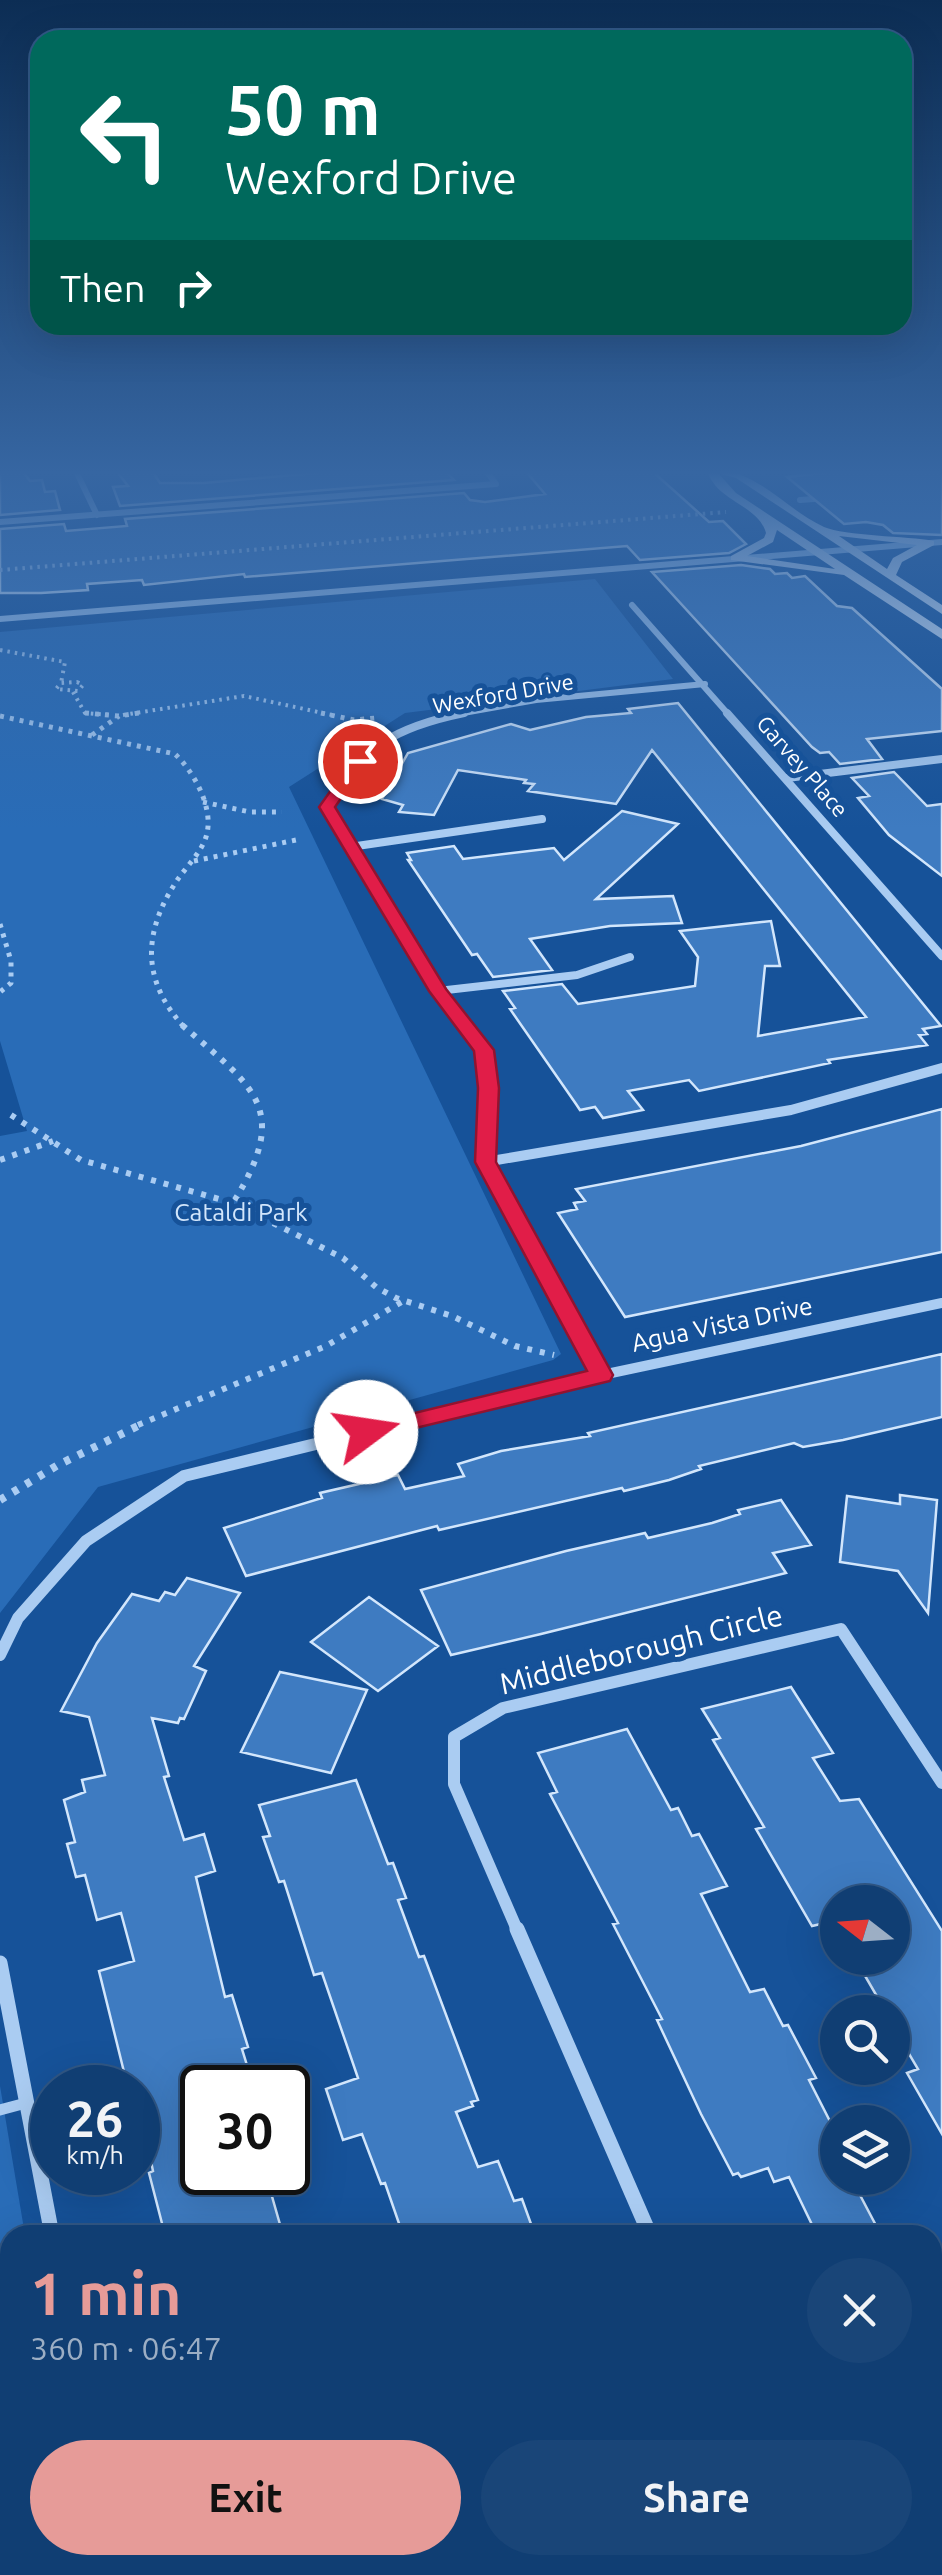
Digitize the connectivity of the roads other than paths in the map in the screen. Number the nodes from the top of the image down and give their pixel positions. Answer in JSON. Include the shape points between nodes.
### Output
{"nodes":[{"id":1,"x":359,"y":589,"type":"edge"},
{"id":2,"x":874,"y":589,"type":"edge"},
{"id":3,"x":910,"y":589,"type":"edge"},
{"id":4,"x":632,"y":604,"type":"dead end"},
{"id":5,"x":942,"y":610,"type":"edge"},
{"id":6,"x":0,"y":619,"type":"edge"},
{"id":7,"x":942,"y":635,"type":"edge"},
{"id":8,"x":705,"y":684,"type":"junction"},
{"id":9,"x":942,"y":759,"type":"edge"},
{"id":10,"x":788,"y":778,"type":"junction"},
{"id":11,"x":542,"y":820,"type":"dead end"},
{"id":12,"x":350,"y":847,"type":"junction"},
{"id":13,"x":942,"y":956,"type":"edge"},
{"id":14,"x":630,"y":957,"type":"dead end"},
{"id":15,"x":438,"y":991,"type":"junction"},
{"id":16,"x":942,"y":1068,"type":"edge"},
{"id":17,"x":485,"y":1162,"type":"junction"},
{"id":18,"x":942,"y":1302,"type":"edge"},
{"id":19,"x":602,"y":1375,"type":"junction"},
{"id":20,"x":0,"y":1655,"type":"edge"},
{"id":21,"x":942,"y":1783,"type":"edge"},
{"id":22,"x":0,"y":1963,"type":"edge"},
{"id":23,"x":26,"y":2104,"type":"junction"},
{"id":24,"x":0,"y":2110,"type":"edge"},
{"id":25,"x":50,"y":2225,"type":"edge"},
{"id":26,"x":646,"y":2225,"type":"edge"}],
"edges":[{"from":1,"to":6,"type":"street"},
{"from":2,"to":7,"type":"main road"},
{"from":3,"to":5,"type":"main road"},
{"from":4,"to":8,"type":"street","name":"Garvey Place"},
{"from":8,"to":10,"type":"street","name":"Garvey Place"},
{"from":8,"to":12,"type":"street","name":"Wexford Drive","via":[[521,703],[436,720],[381,741],[327,807]]},
{"from":9,"to":10,"type":"street"},
{"from":10,"to":13,"type":"street","name":"Garvey Place"},
{"from":11,"to":12,"type":"street"},
{"from":12,"to":15,"type":"street","name":"Wexford Drive"},
{"from":14,"to":15,"type":"street","via":[[577,975]]},
{"from":15,"to":17,"type":"street","name":"Wexford Drive","via":[[484,1050]]},
{"from":16,"to":17,"type":"street","via":[[791,1110]]},
{"from":17,"to":19,"type":"street"},
{"from":18,"to":19,"type":"street","name":"Agua Vista Drive"},
{"from":19,"to":20,"type":"street","name":"Agua Vista Drive","via":[[184,1476],[86,1541],[18,1618]]},
{"from":21,"to":26,"type":"street","name":"Middleborough Circle","via":[[840,1629],[503,1708],[454,1737],[454,1784]]},
{"from":22,"to":23,"type":"street"},
{"from":23,"to":24,"type":"lane"},
{"from":23,"to":25,"type":"street"}]}
